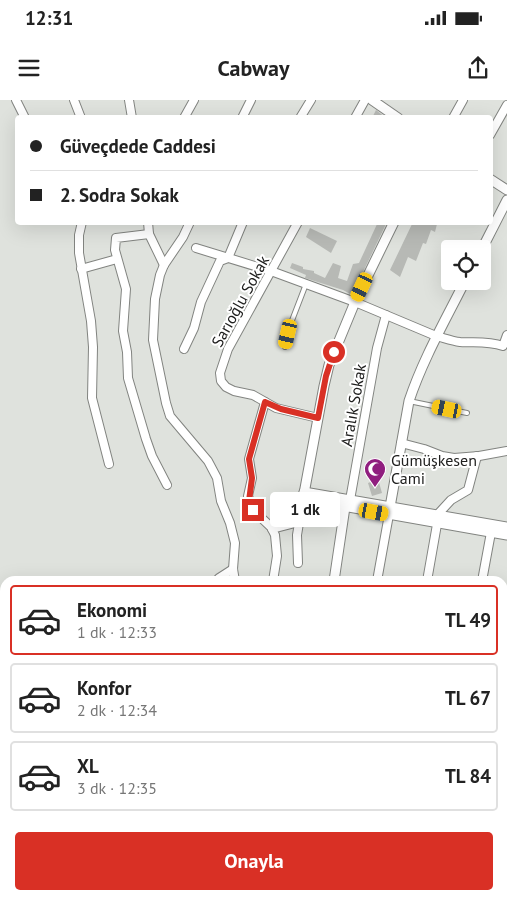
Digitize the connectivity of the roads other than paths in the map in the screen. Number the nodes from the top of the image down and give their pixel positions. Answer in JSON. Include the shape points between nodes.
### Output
{"nodes":[{"id":1,"x":16,"y":100,"type":"edge"},
{"id":2,"x":74,"y":100,"type":"edge"},
{"id":3,"x":128,"y":100,"type":"edge"},
{"id":4,"x":194,"y":100,"type":"edge"},
{"id":5,"x":251,"y":100,"type":"edge"},
{"id":6,"x":311,"y":100,"type":"edge"},
{"id":7,"x":365,"y":100,"type":"edge"},
{"id":8,"x":372,"y":100,"type":"edge"},
{"id":9,"x":463,"y":100,"type":"edge"},
{"id":10,"x":507,"y":105,"type":"edge"},
{"id":11,"x":24,"y":115,"type":"edge"},
{"id":12,"x":80,"y":115,"type":"edge"},
{"id":13,"x":131,"y":115,"type":"edge"},
{"id":14,"x":186,"y":115,"type":"edge"},
{"id":15,"x":244,"y":115,"type":"edge"},
{"id":16,"x":302,"y":115,"type":"edge"},
{"id":17,"x":358,"y":115,"type":"edge"},
{"id":18,"x":394,"y":115,"type":"edge"},
{"id":19,"x":455,"y":115,"type":"edge"},
{"id":20,"x":493,"y":130,"type":"edge"},
{"id":21,"x":493,"y":181,"type":"edge"},
{"id":22,"x":507,"y":190,"type":"edge"},
{"id":23,"x":507,"y":200,"type":"edge"},
{"id":24,"x":81,"y":225,"type":"edge"},
{"id":25,"x":148,"y":225,"type":"edge"},
{"id":26,"x":188,"y":225,"type":"edge"},
{"id":27,"x":242,"y":225,"type":"edge"},
{"id":28,"x":296,"y":225,"type":"edge"},
{"id":29,"x":393,"y":225,"type":"edge"},
{"id":30,"x":149,"y":234,"type":"junction"},
{"id":31,"x":487,"y":240,"type":"edge"},
{"id":32,"x":196,"y":248,"type":"dead end"},
{"id":33,"x":228,"y":258,"type":"junction"},
{"id":34,"x":117,"y":259,"type":"junction"},
{"id":35,"x":164,"y":265,"type":"junction"},
{"id":36,"x":81,"y":269,"type":"junction"},
{"id":37,"x":271,"y":271,"type":"junction"},
{"id":38,"x":306,"y":284,"type":"junction"},
{"id":39,"x":460,"y":290,"type":"edge"},
{"id":40,"x":355,"y":302,"type":"junction"},
{"id":41,"x":386,"y":315,"type":"junction"},
{"id":42,"x":507,"y":335,"type":"edge"},
{"id":43,"x":436,"y":336,"type":"junction"},
{"id":44,"x":285,"y":347,"type":"dead end"},
{"id":45,"x":184,"y":349,"type":"dead end"},
{"id":46,"x":409,"y":401,"type":"junction"},
{"id":47,"x":265,"y":402,"type":"junction"},
{"id":48,"x":466,"y":413,"type":"dead end"},
{"id":49,"x":318,"y":418,"type":"junction"},
{"id":50,"x":401,"y":444,"type":"junction"},
{"id":51,"x":507,"y":451,"type":"edge"},
{"id":52,"x":477,"y":456,"type":"junction"},
{"id":53,"x":109,"y":464,"type":"dead end"},
{"id":54,"x":167,"y":485,"type":"dead end"},
{"id":55,"x":303,"y":495,"type":"junction"},
{"id":56,"x":347,"y":503,"type":"junction"},
{"id":57,"x":390,"y":510,"type":"junction"},
{"id":58,"x":437,"y":519,"type":"junction"},
{"id":59,"x":299,"y":522,"type":"junction"},
{"id":60,"x":507,"y":527,"type":"edge"},
{"id":61,"x":491,"y":528,"type":"junction"},
{"id":62,"x":272,"y":529,"type":"junction"},
{"id":63,"x":507,"y":535,"type":"edge"},
{"id":64,"x":298,"y":563,"type":"dead end"},
{"id":65,"x":233,"y":570,"type":"junction"},
{"id":66,"x":222,"y":576,"type":"edge"},
{"id":67,"x":234,"y":576,"type":"edge"},
{"id":68,"x":274,"y":576,"type":"edge"},
{"id":69,"x":335,"y":576,"type":"edge"},
{"id":70,"x":378,"y":576,"type":"edge"},
{"id":71,"x":428,"y":576,"type":"edge"},
{"id":72,"x":483,"y":576,"type":"edge"}],
"edges":[{"from":1,"to":11,"type":"street"},
{"from":2,"to":12,"type":"street"},
{"from":3,"to":13,"type":"street"},
{"from":4,"to":14,"type":"street"},
{"from":5,"to":15,"type":"street"},
{"from":6,"to":16,"type":"street"},
{"from":7,"to":17,"type":"street"},
{"from":8,"to":18,"type":"street"},
{"from":9,"to":19,"type":"street"},
{"from":10,"to":20,"type":"street"},
{"from":21,"to":22,"type":"street"},
{"from":23,"to":31,"type":"street"},
{"from":24,"to":36,"type":"street","via":[[78,243]]},
{"from":25,"to":30,"type":"street"},
{"from":26,"to":35,"type":"street"},
{"from":27,"to":33,"type":"street"},
{"from":28,"to":37,"type":"street","name":"Sarıoğlu Sokak"},
{"from":29,"to":40,"type":"street"},
{"from":30,"to":34,"type":"street","via":[[116,238]]},
{"from":30,"to":35,"type":"street"},
{"from":32,"to":33,"type":"street"},
{"from":33,"to":37,"type":"street"},
{"from":33,"to":45,"type":"street","via":[[220,261]]},
{"from":34,"to":36,"type":"street"},
{"from":34,"to":54,"type":"street","via":[[126,289],[123,336],[128,378],[152,456]]},
{"from":35,"to":65,"type":"street","via":[[156,293],[153,335],[166,404],[172,420],[213,469],[234,537]]},
{"from":36,"to":53,"type":"street","via":[[92,328],[92,398]]},
{"from":37,"to":38,"type":"street"},
{"from":37,"to":47,"type":"street","name":"Sarıoğlu Sokak","via":[[228,349],[220,373],[223,384],[230,389]]},
{"from":38,"to":40,"type":"street"},
{"from":38,"to":44,"type":"lane"},
{"from":39,"to":43,"type":"street"},
{"from":40,"to":41,"type":"street"},
{"from":40,"to":49,"type":"street","via":[[329,366]]},
{"from":41,"to":43,"type":"street"},
{"from":41,"to":56,"type":"street","name":"Aralık Sokak"},
{"from":42,"to":43,"type":"street","via":[[503,346]]},
{"from":43,"to":46,"type":"street"},
{"from":46,"to":48,"type":"lane"},
{"from":46,"to":50,"type":"street"},
{"from":47,"to":49,"type":"street","name":"Sarıoğlu Sokak"},
{"from":47,"to":62,"type":"street","via":[[249,459],[252,478],[249,501],[253,510]]},
{"from":49,"to":55,"type":"street"},
{"from":50,"to":52,"type":"street","via":[[447,457]]},
{"from":50,"to":57,"type":"street"},
{"from":51,"to":52,"type":"street"},
{"from":52,"to":58,"type":"street","via":[[468,490],[444,506]]},
{"from":55,"to":56,"type":"street"},
{"from":55,"to":59,"type":"street"},
{"from":56,"to":57,"type":"street"},
{"from":56,"to":69,"type":"street"},
{"from":57,"to":58,"type":"street"},
{"from":57,"to":70,"type":"street"},
{"from":58,"to":61,"type":"street"},
{"from":58,"to":71,"type":"street"},
{"from":59,"to":62,"type":"street"},
{"from":59,"to":64,"type":"street"},
{"from":60,"to":61,"type":"street"},
{"from":61,"to":63,"type":"street"},
{"from":61,"to":72,"type":"street"},
{"from":62,"to":68,"type":"street","via":[[277,550]]},
{"from":65,"to":66,"type":"street"},
{"from":65,"to":67,"type":"street"}]}
